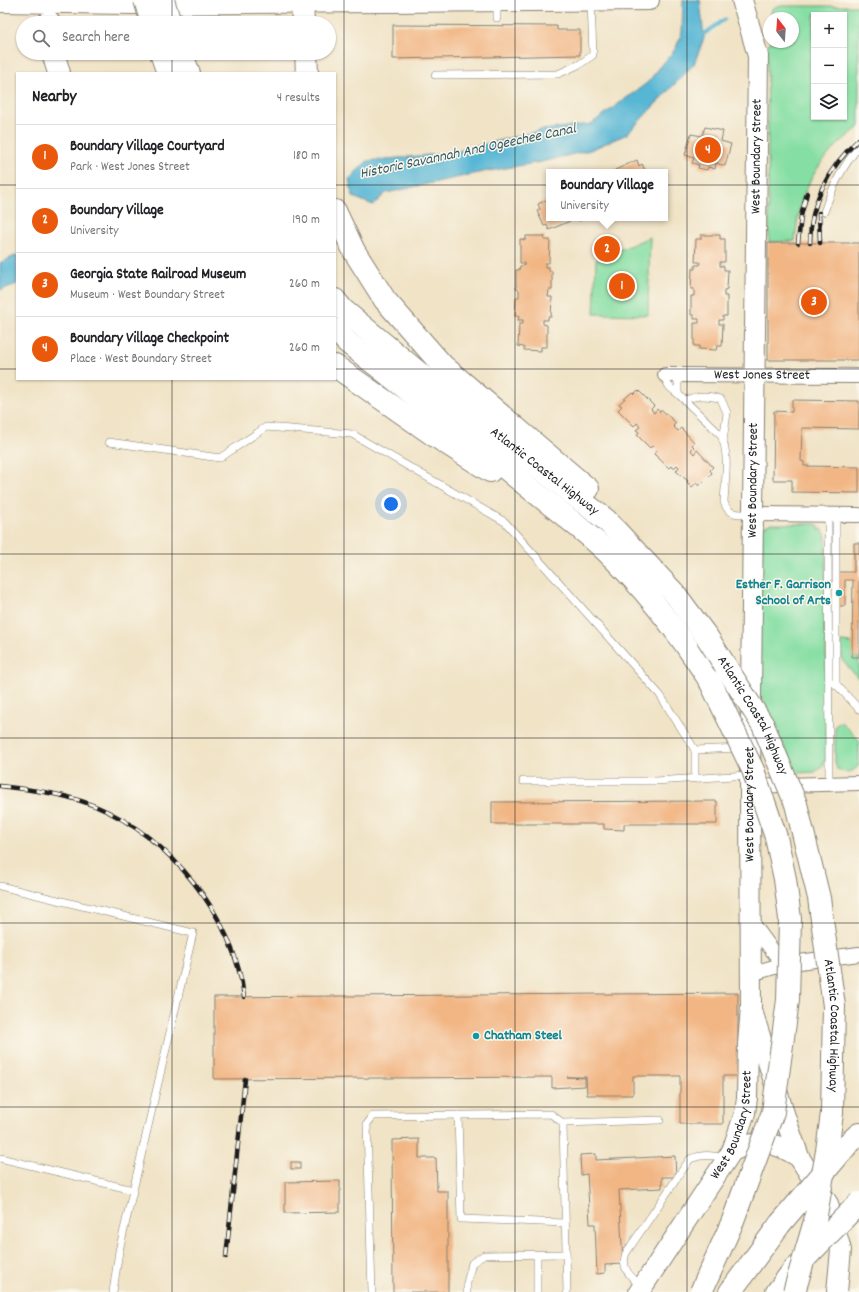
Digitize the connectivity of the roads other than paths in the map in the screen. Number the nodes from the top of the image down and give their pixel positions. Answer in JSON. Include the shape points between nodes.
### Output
{"nodes":[{"id":1,"x":145,"y":0,"type":"edge"},
{"id":2,"x":163,"y":0,"type":"edge"},
{"id":3,"x":649,"y":0,"type":"edge"},
{"id":4,"x":742,"y":0,"type":"edge"},
{"id":5,"x":591,"y":1,"type":"edge"},
{"id":6,"x":0,"y":2,"type":"edge"},
{"id":7,"x":302,"y":8,"type":"edge"},
{"id":8,"x":150,"y":16,"type":"edge"},
{"id":9,"x":168,"y":16,"type":"edge"},
{"id":10,"x":55,"y":60,"type":"edge"},
{"id":11,"x":163,"y":60,"type":"edge"},
{"id":12,"x":184,"y":60,"type":"edge"},
{"id":13,"x":306,"y":60,"type":"edge"},
{"id":14,"x":59,"y":72,"type":"edge"},
{"id":15,"x":168,"y":72,"type":"edge"},
{"id":16,"x":189,"y":72,"type":"edge"},
{"id":17,"x":307,"y":72,"type":"edge"},
{"id":18,"x":435,"y":75,"type":"dead end"},
{"id":19,"x":859,"y":147,"type":"edge"},
{"id":20,"x":336,"y":212,"type":"edge"},
{"id":21,"x":824,"y":212,"type":"dead end"},
{"id":22,"x":339,"y":305,"type":"edge"},
{"id":23,"x":336,"y":331,"type":"edge"},
{"id":24,"x":336,"y":367,"type":"edge"},
{"id":25,"x":671,"y":375,"type":"junction"},
{"id":26,"x":754,"y":376,"type":"junction"},
{"id":27,"x":859,"y":376,"type":"edge"},
{"id":28,"x":678,"y":394,"type":"junction"},
{"id":29,"x":685,"y":400,"type":"junction"},
{"id":30,"x":723,"y":441,"type":"junction"},
{"id":31,"x":109,"y":442,"type":"dead end"},
{"id":32,"x":753,"y":514,"type":"junction"},
{"id":33,"x":832,"y":515,"type":"junction"},
{"id":34,"x":859,"y":515,"type":"edge"},
{"id":35,"x":566,"y":518,"type":"junction"},
{"id":36,"x":643,"y":559,"type":"junction"},
{"id":37,"x":830,"y":677,"type":"junction"},
{"id":38,"x":836,"y":685,"type":"junction"},
{"id":39,"x":859,"y":709,"type":"edge"},
{"id":40,"x":751,"y":747,"type":"junction"},
{"id":41,"x":695,"y":750,"type":"junction"},
{"id":42,"x":695,"y":777,"type":"junction"},
{"id":43,"x":750,"y":780,"type":"junction"},
{"id":44,"x":523,"y":781,"type":"dead end"},
{"id":45,"x":829,"y":783,"type":"junction"},
{"id":46,"x":859,"y":783,"type":"edge"},
{"id":47,"x":0,"y":886,"type":"edge"},
{"id":48,"x":750,"y":919,"type":"junction"},
{"id":49,"x":859,"y":954,"type":"edge"},
{"id":50,"x":784,"y":964,"type":"junction"},
{"id":51,"x":751,"y":974,"type":"junction"},
{"id":52,"x":751,"y":1007,"type":"junction"},
{"id":53,"x":458,"y":1115,"type":"junction"},
{"id":54,"x":660,"y":1120,"type":"dead end"},
{"id":55,"x":563,"y":1123,"type":"junction"},
{"id":56,"x":854,"y":1139,"type":"edge"},
{"id":57,"x":729,"y":1154,"type":"junction"},
{"id":58,"x":799,"y":1157,"type":"junction"},
{"id":59,"x":0,"y":1158,"type":"edge"},
{"id":60,"x":133,"y":1190,"type":"junction"},
{"id":61,"x":859,"y":1202,"type":"edge"},
{"id":62,"x":565,"y":1223,"type":"junction"},
{"id":63,"x":566,"y":1254,"type":"junction"},
{"id":64,"x":537,"y":1255,"type":"junction"},
{"id":65,"x":640,"y":1290,"type":"edge"},
{"id":66,"x":112,"y":1292,"type":"edge"},
{"id":67,"x":372,"y":1292,"type":"edge"},
{"id":68,"x":467,"y":1292,"type":"edge"},
{"id":69,"x":537,"y":1292,"type":"edge"},
{"id":70,"x":566,"y":1292,"type":"edge"},
{"id":71,"x":700,"y":1292,"type":"edge"},
{"id":72,"x":730,"y":1292,"type":"edge"},
{"id":73,"x":777,"y":1292,"type":"edge"},
{"id":74,"x":794,"y":1292,"type":"edge"},
{"id":75,"x":837,"y":1292,"type":"edge"}],
"edges":[{"from":1,"to":8,"type":"highway","bridge":true},
{"from":2,"to":9,"type":"highway","bridge":true},
{"from":3,"to":5,"type":"main road"},
{"from":4,"to":26,"type":"main road","name":"West Boundary Street","via":[[758,56]]},
{"from":5,"to":7,"type":"main road","via":[[497,10]]},
{"from":5,"to":18,"type":"lane","via":[[593,55],[580,64],[558,74]]},
{"from":6,"to":7,"type":"main road"},
{"from":10,"to":14,"type":"highway"},
{"from":11,"to":15,"type":"highway"},
{"from":12,"to":16,"type":"highway"},
{"from":13,"to":17,"type":"highway"},
{"from":19,"to":21,"type":"lane","via":[[833,185]]},
{"from":20,"to":36,"type":"highway","via":[[354,251],[385,300],[443,366],[600,499]]},
{"from":22,"to":36,"type":"highway","name":"Atlantic Coastal Highway","via":[[442,392],[606,520]]},
{"from":23,"to":35,"type":"highway","name":"Atlantic Coastal Highway"},
{"from":24,"to":35,"type":"highway","via":[[435,436]]},
{"from":25,"to":26,"type":"street","name":"West Jones Street"},
{"from":25,"to":28,"type":"lane"},
{"from":25,"to":28,"type":"lane","via":[[666,382]]},
{"from":26,"to":27,"type":"street","name":"West Jones Street"},
{"from":26,"to":32,"type":"main road","name":"West Boundary Street"},
{"from":28,"to":29,"type":"lane"},
{"from":29,"to":30,"type":"lane","via":[[721,435]]},
{"from":29,"to":30,"type":"lane","via":[[708,395],[721,399],[727,413]]},
{"from":30,"to":32,"type":"lane","via":[[726,458],[725,508],[732,513]]},
{"from":31,"to":41,"type":"lane","via":[[220,458],[266,427],[352,434],[505,522],[660,695]]},
{"from":32,"to":33,"type":"street"},
{"from":32,"to":40,"type":"main road","name":"West Boundary Street"},
{"from":33,"to":34,"type":"street"},
{"from":33,"to":37,"type":"lane"},
{"from":33,"to":38,"type":"lane"},
{"from":35,"to":71,"type":"highway","name":"Atlantic Coastal Highway","bridge":true,"via":[[603,548],[635,581],[692,652],[710,681],[753,770],[776,837],[785,879],[790,919],[788,1000],[773,1112],[732,1222]]},
{"from":36,"to":74,"type":"highway","name":"Atlantic Coastal Highway","bridge":true,"via":[[675,594],[707,637],[763,725],[796,804],[819,898],[832,998],[832,1113],[815,1221]]},
{"from":37,"to":38,"type":"lane"},
{"from":37,"to":45,"type":"lane"},
{"from":38,"to":39,"type":"lane"},
{"from":40,"to":41,"type":"lane"},
{"from":40,"to":43,"type":"main road","name":"West Boundary Street"},
{"from":41,"to":42,"type":"lane"},
{"from":42,"to":43,"type":"lane"},
{"from":42,"to":44,"type":"lane","via":[[655,781]]},
{"from":43,"to":45,"type":"street"},
{"from":43,"to":48,"type":"main road","name":"West Boundary Street"},
{"from":45,"to":46,"type":"street"},
{"from":47,"to":60,"type":"lane","via":[[193,933]]},
{"from":48,"to":50,"type":"street"},
{"from":48,"to":51,"type":"main road","name":"West Boundary Street"},
{"from":49,"to":50,"type":"street"},
{"from":50,"to":51,"type":"street"},
{"from":51,"to":52,"type":"main road","name":"West Boundary Street"},
{"from":52,"to":57,"type":"main road","name":"West Boundary Street","via":[[745,1113]]},
{"from":52,"to":58,"type":"main road"},
{"from":53,"to":55,"type":"lane","via":[[552,1114]]},
{"from":53,"to":62,"type":"lane","via":[[462,1220]]},
{"from":53,"to":67,"type":"lane","via":[[373,1116],[367,1124]]},
{"from":54,"to":55,"type":"lane"},
{"from":55,"to":62,"type":"lane"},
{"from":56,"to":72,"type":"highway","bridge":true,"via":[[780,1224]]},
{"from":57,"to":58,"type":"main road","via":[[747,1144],[765,1142],[781,1146]]},
{"from":57,"to":65,"type":"main road","name":"West Boundary Street"},
{"from":57,"to":65,"type":"lane","via":[[690,1159],[626,1253],[626,1271]]},
{"from":58,"to":75,"type":"main road","via":[[828,1204],[841,1250]]},
{"from":59,"to":60,"type":"lane"},
{"from":60,"to":66,"type":"lane"},
{"from":61,"to":73,"type":"highway","bridge":true,"via":[[795,1268]]},
{"from":62,"to":63,"type":"lane"},
{"from":63,"to":64,"type":"lane"},
{"from":63,"to":70,"type":"lane"},
{"from":64,"to":68,"type":"lane","via":[[484,1255],[472,1263]]},
{"from":64,"to":69,"type":"lane"}]}
